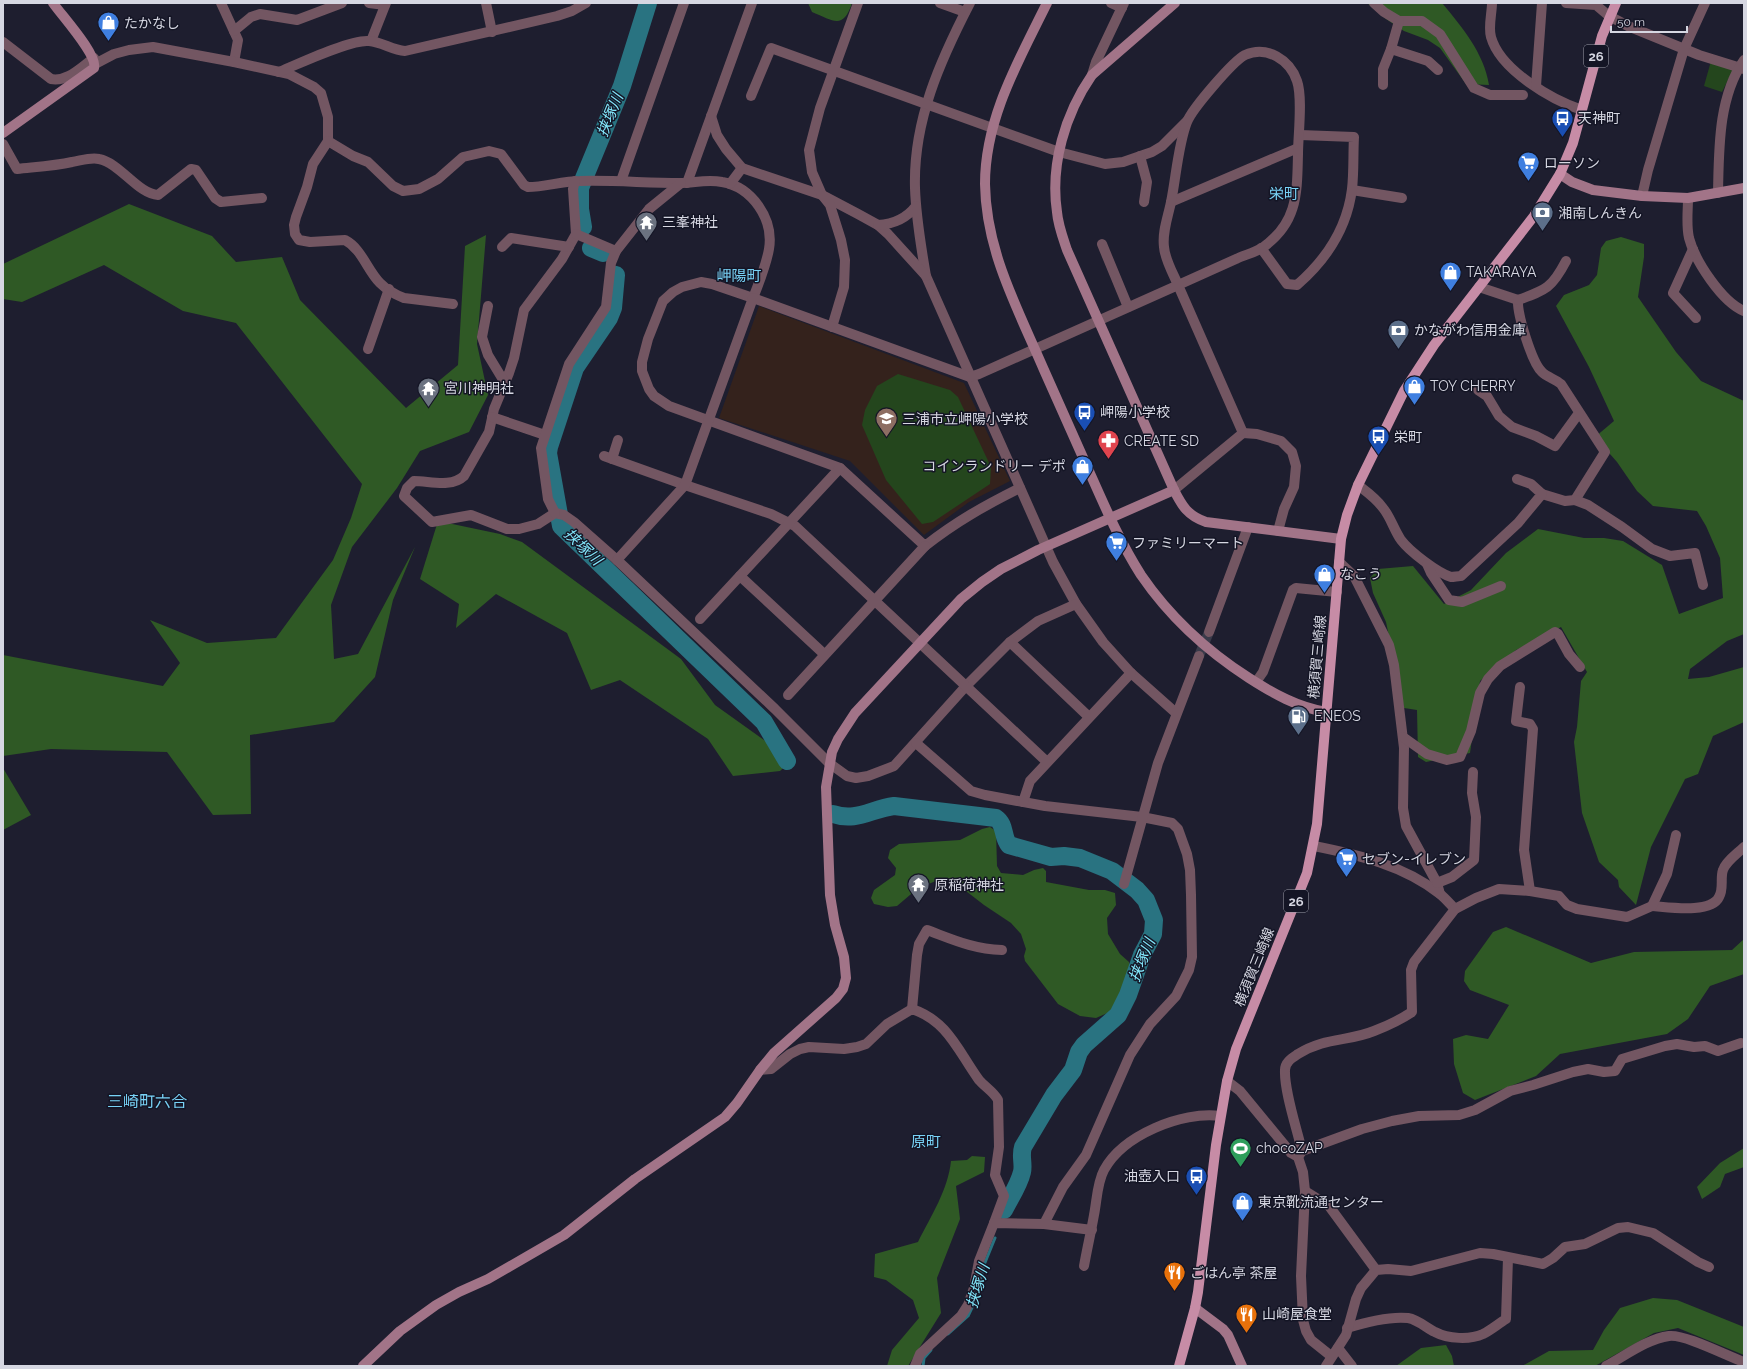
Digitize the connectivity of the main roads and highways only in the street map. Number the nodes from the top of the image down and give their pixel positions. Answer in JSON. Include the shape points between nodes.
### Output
{"nodes":[{"id":1,"x":1616,"y":3,"type":"edge"},
{"id":2,"x":1179,"y":1366,"type":"edge"}],
"edges":[{"from":1,"to":2,"type":"main road","name":"横須賀三崎線","number":"26","via":[[1598,50],[1573,143],[1560,174],[1534,216],[1434,345],[1404,391],[1358,485],[1347,514],[1341,539],[1314,846],[1307,873],[1236,1049],[1227,1081],[1220,1116],[1195,1308]]}]}
